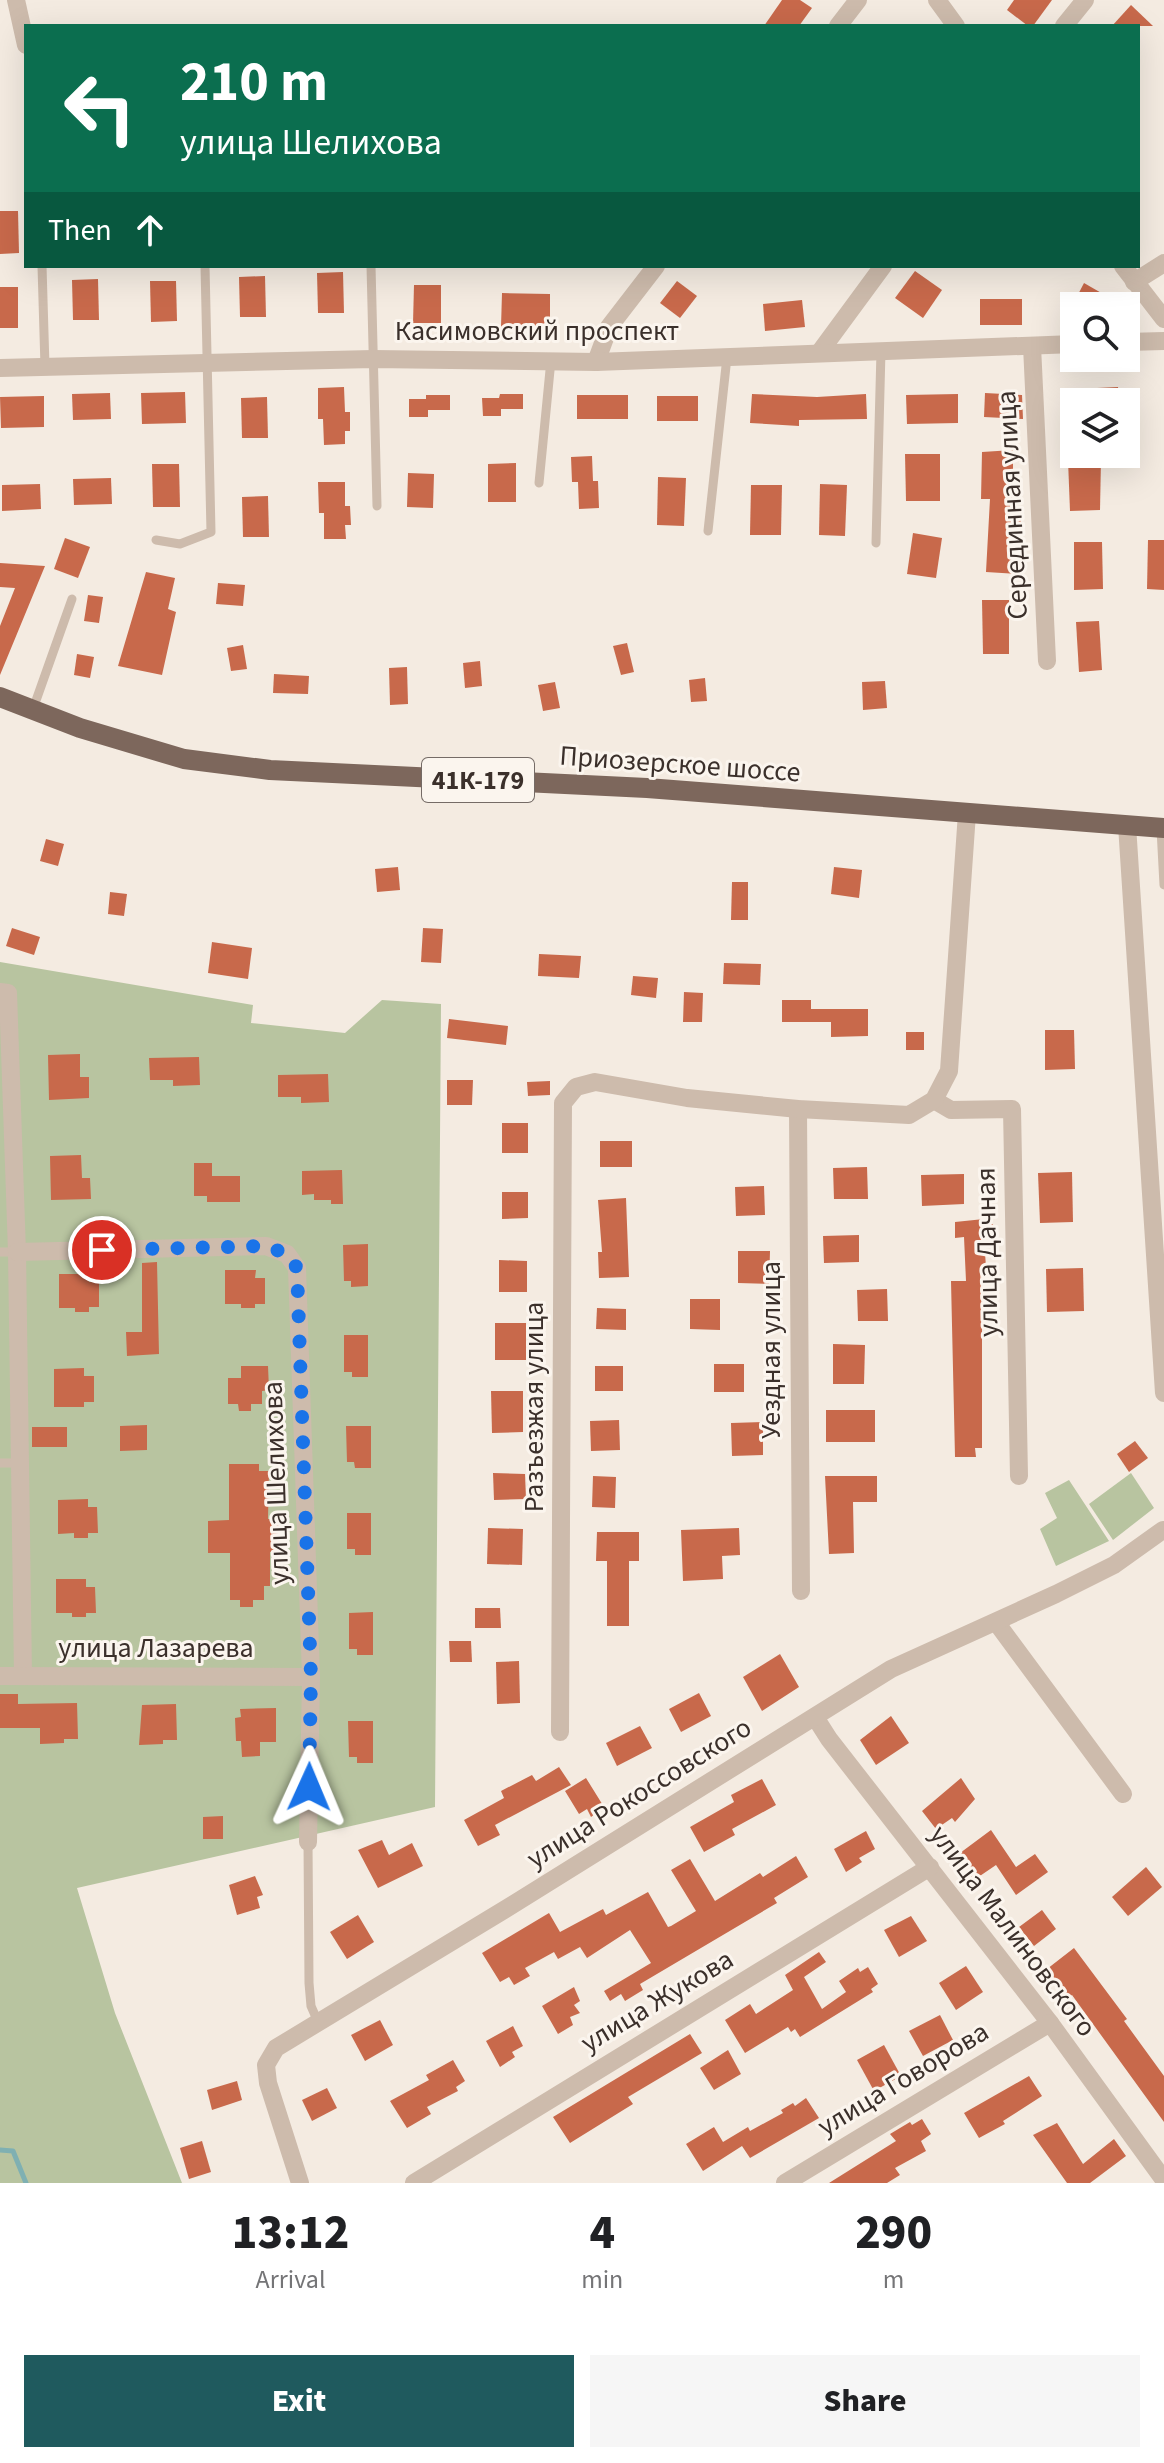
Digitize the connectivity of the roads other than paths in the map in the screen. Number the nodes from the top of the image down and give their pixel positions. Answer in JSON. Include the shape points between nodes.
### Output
{"nodes":[{"id":1,"x":16,"y":0,"type":"edge"},
{"id":2,"x":858,"y":0,"type":"edge"},
{"id":3,"x":937,"y":0,"type":"edge"},
{"id":4,"x":1085,"y":0,"type":"edge"},
{"id":5,"x":840,"y":24,"type":"edge"},
{"id":6,"x":955,"y":24,"type":"edge"},
{"id":7,"x":1066,"y":24,"type":"edge"},
{"id":8,"x":24,"y":36,"type":"edge"},
{"id":9,"x":1164,"y":263,"type":"edge"},
{"id":10,"x":42,"y":268,"type":"edge"},
{"id":11,"x":205,"y":268,"type":"edge"},
{"id":12,"x":371,"y":268,"type":"edge"},
{"id":13,"x":654,"y":268,"type":"edge"},
{"id":14,"x":882,"y":268,"type":"edge"},
{"id":15,"x":1124,"y":268,"type":"edge"},
{"id":16,"x":1134,"y":282,"type":"junction"},
{"id":17,"x":1164,"y":319,"type":"edge"},
{"id":18,"x":1164,"y":341,"type":"edge"},
{"id":19,"x":1140,"y":342,"type":"edge"},
{"id":20,"x":1060,"y":345,"type":"edge"},
{"id":21,"x":1032,"y":346,"type":"junction"},
{"id":22,"x":881,"y":350,"type":"junction"},
{"id":23,"x":819,"y":353,"type":"junction"},
{"id":24,"x":727,"y":357,"type":"junction"},
{"id":25,"x":373,"y":359,"type":"junction"},
{"id":26,"x":551,"y":360,"type":"junction"},
{"id":27,"x":596,"y":362,"type":"junction"},
{"id":28,"x":207,"y":363,"type":"junction"},
{"id":29,"x":45,"y":367,"type":"junction"},
{"id":30,"x":0,"y":368,"type":"edge"},
{"id":31,"x":539,"y":483,"type":"dead end"},
{"id":32,"x":377,"y":506,"type":"dead end"},
{"id":33,"x":708,"y":531,"type":"dead end"},
{"id":34,"x":156,"y":540,"type":"dead end"},
{"id":35,"x":876,"y":543,"type":"dead end"},
{"id":36,"x":72,"y":599,"type":"dead end"},
{"id":37,"x":1047,"y":661,"type":"dead end"},
{"id":38,"x":0,"y":697,"type":"edge"},
{"id":39,"x":33,"y":710,"type":"junction"},
{"id":40,"x":967,"y":813,"type":"junction"},
{"id":41,"x":1127,"y":825,"type":"junction"},
{"id":42,"x":1162,"y":828,"type":"edge"},
{"id":43,"x":1164,"y":885,"type":"edge"},
{"id":44,"x":4,"y":993,"type":"edge"},
{"id":45,"x":934,"y":1100,"type":"junction"},
{"id":46,"x":798,"y":1109,"type":"junction"},
{"id":47,"x":8,"y":1252,"type":"edge"},
{"id":48,"x":1163,"y":1385,"type":"edge"},
{"id":49,"x":1164,"y":1393,"type":"edge"},
{"id":50,"x":10,"y":1463,"type":"edge"},
{"id":51,"x":1019,"y":1476,"type":"dead end"},
{"id":52,"x":1164,"y":1530,"type":"edge"},
{"id":53,"x":801,"y":1591,"type":"dead end"},
{"id":54,"x":996,"y":1622,"type":"junction"},
{"id":55,"x":0,"y":1676,"type":"edge"},
{"id":56,"x":23,"y":1676,"type":"junction"},
{"id":57,"x":311,"y":1677,"type":"junction"},
{"id":58,"x":815,"y":1717,"type":"junction"},
{"id":59,"x":560,"y":1732,"type":"dead end"},
{"id":60,"x":1123,"y":1794,"type":"dead end"},
{"id":61,"x":308,"y":1842,"type":"joint"},
{"id":62,"x":930,"y":1867,"type":"junction"},
{"id":63,"x":318,"y":2022,"type":"junction"},
{"id":64,"x":1050,"y":2023,"type":"junction"},
{"id":65,"x":1164,"y":2180,"type":"edge"},
{"id":66,"x":300,"y":2183,"type":"edge"},
{"id":67,"x":414,"y":2183,"type":"edge"},
{"id":68,"x":785,"y":2183,"type":"edge"},
{"id":69,"x":1157,"y":2183,"type":"edge"}],
"edges":[{"from":1,"to":8,"type":"street"},
{"from":2,"to":5,"type":"street"},
{"from":3,"to":6,"type":"street"},
{"from":4,"to":7,"type":"street"},
{"from":9,"to":16,"type":"street"},
{"from":10,"to":29,"type":"lane"},
{"from":11,"to":28,"type":"lane"},
{"from":12,"to":25,"type":"lane"},
{"from":13,"to":27,"type":"street","via":[[609,327]]},
{"from":14,"to":23,"type":"street"},
{"from":15,"to":16,"type":"street"},
{"from":16,"to":17,"type":"street"},
{"from":18,"to":19,"type":"street"},
{"from":20,"to":21,"type":"street","name":"Касимовский проспект"},
{"from":21,"to":22,"type":"street","name":"Касимовский проспект"},
{"from":21,"to":37,"type":"street","name":"Серединная улица"},
{"from":22,"to":23,"type":"street","name":"Касимовский проспект"},
{"from":22,"to":35,"type":"lane"},
{"from":23,"to":24,"type":"street","name":"Касимовский проспект"},
{"from":24,"to":27,"type":"street","name":"Касимовский проспект"},
{"from":24,"to":33,"type":"lane"},
{"from":25,"to":26,"type":"street","name":"Касимовский проспект"},
{"from":25,"to":28,"type":"street","name":"Касимовский проспект"},
{"from":25,"to":32,"type":"lane"},
{"from":26,"to":27,"type":"street","name":"Касимовский проспект"},
{"from":26,"to":31,"type":"lane"},
{"from":28,"to":29,"type":"street","name":"Касимовский проспект"},
{"from":28,"to":34,"type":"lane","via":[[211,532],[180,544]]},
{"from":29,"to":30,"type":"street","name":"Касимовский проспект"},
{"from":36,"to":39,"type":"lane"},
{"from":38,"to":39,"type":"main road","name":"Приозерское шоссе","number":"41К-179"},
{"from":39,"to":40,"type":"main road","name":"Приозерское шоссе","number":"41К-179","via":[[184,759],[270,770],[647,788]]},
{"from":40,"to":41,"type":"main road","name":"Приозерское шоссе","number":"41К-179"},
{"from":40,"to":45,"type":"street","via":[[949,1071]]},
{"from":41,"to":42,"type":"main road","number":"41К-179"},
{"from":41,"to":48,"type":"street"},
{"from":42,"to":43,"type":"lane"},
{"from":44,"to":47,"type":"street"},
{"from":45,"to":46,"type":"street","via":[[909,1115]]},
{"from":45,"to":51,"type":"street","name":"улица Дачная","via":[[951,1110],[1012,1109]]},
{"from":46,"to":53,"type":"street","name":"Уездная улица"},
{"from":46,"to":59,"type":"street","name":"Разъезжая улица","via":[[595,1082],[576,1087],[563,1103]]},
{"from":47,"to":50,"type":"street"},
{"from":47,"to":57,"type":"street","name":"улица Шелихова","via":[[266,1246],[287,1254],[297,1268]]},
{"from":48,"to":49,"type":"street"},
{"from":50,"to":56,"type":"street"},
{"from":52,"to":54,"type":"street","name":"улица Рокоссовского","via":[[1114,1565]]},
{"from":54,"to":58,"type":"street","name":"улица Рокоссовского","via":[[891,1669]]},
{"from":54,"to":60,"type":"street"},
{"from":55,"to":56,"type":"street","name":"улица Лазарева"},
{"from":56,"to":57,"type":"street","name":"улица Лазарева"},
{"from":57,"to":61,"type":"street","name":"улица Шелихова"},
{"from":58,"to":62,"type":"street","name":"улица Малиновского"},
{"from":58,"to":63,"type":"street","name":"улица Рокоссовского"},
{"from":61,"to":63,"type":"lane","via":[[309,1983]]},
{"from":62,"to":64,"type":"street","name":"улица Малиновского"},
{"from":62,"to":67,"type":"street","name":"улица Жукова"},
{"from":63,"to":66,"type":"street","name":"улица Рокоссовского","via":[[276,2048],[266,2065]]},
{"from":64,"to":65,"type":"street","name":"улица Малиновского"},
{"from":64,"to":68,"type":"street","name":"улица Говорова"},
{"from":65,"to":69,"type":"street"}]}
